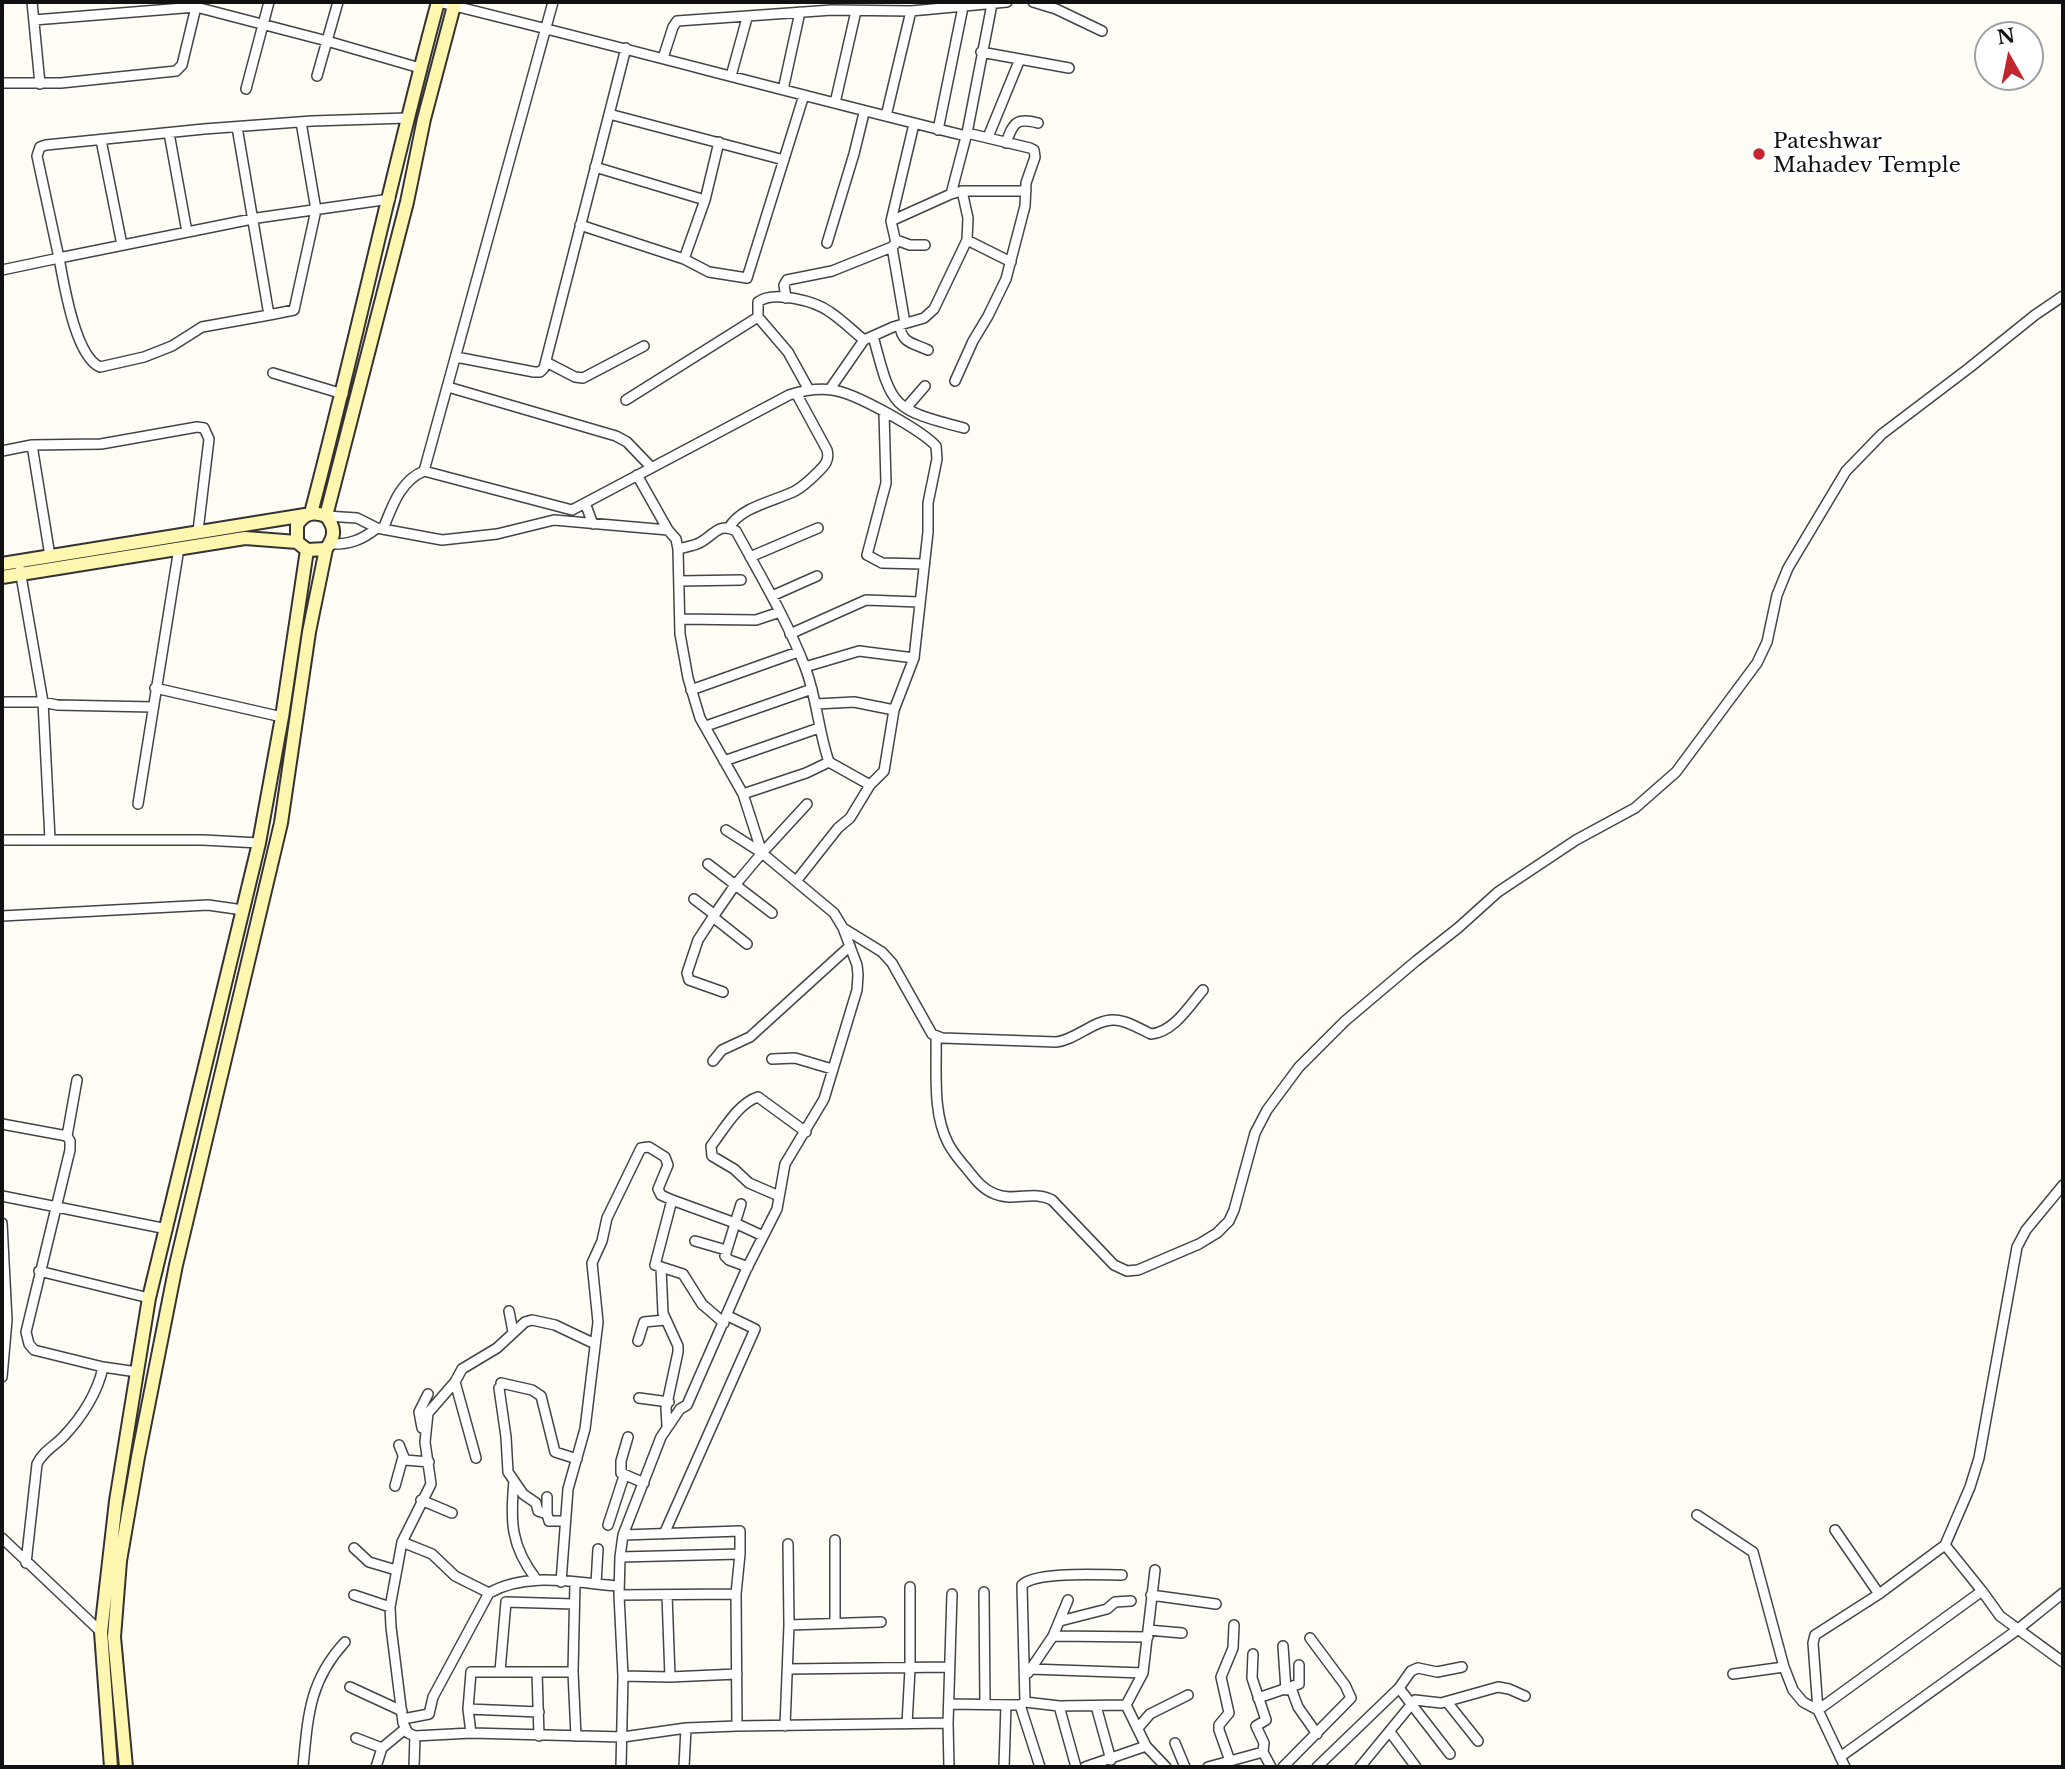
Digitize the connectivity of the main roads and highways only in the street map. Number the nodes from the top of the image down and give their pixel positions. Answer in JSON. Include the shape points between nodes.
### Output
{"nodes":[{"id":1,"x":439,"y":2,"type":"edge"},
{"id":2,"x":454,"y":4,"type":"edge"},
{"id":3,"x":308,"y":514,"type":"junction"},
{"id":4,"x":326,"y":516,"type":"junction"},
{"id":5,"x":302,"y":546,"type":"junction"},
{"id":6,"x":328,"y":546,"type":"junction"},
{"id":7,"x":2,"y":564,"type":"edge"},
{"id":8,"x":19,"y":568,"type":"junction"},
{"id":9,"x":2,"y":577,"type":"edge"},
{"id":10,"x":111,"y":1767,"type":"edge"},
{"id":11,"x":126,"y":1767,"type":"edge"}],
"edges":[{"from":1,"to":3,"type":"main road","via":[[343,394]]},
{"from":2,"to":4,"type":"main road"},
{"from":3,"to":4,"type":"main road"},
{"from":3,"to":5,"type":"main road","via":[[296,525]]},
{"from":3,"to":8,"type":"main road","via":[[50,556]]},
{"from":4,"to":6,"type":"main road","via":[[334,532]]},
{"from":5,"to":6,"type":"main road"},
{"from":5,"to":8,"type":"main road","via":[[245,538]]},
{"from":5,"to":10,"type":"main road","via":[[282,717],[259,843],[149,1298],[136,1372],[101,1632]]},
{"from":6,"to":11,"type":"main road","via":[[309,632],[281,823],[176,1265],[120,1561],[114,1636]]},
{"from":7,"to":8,"type":"main road"},
{"from":8,"to":9,"type":"main road"}]}
